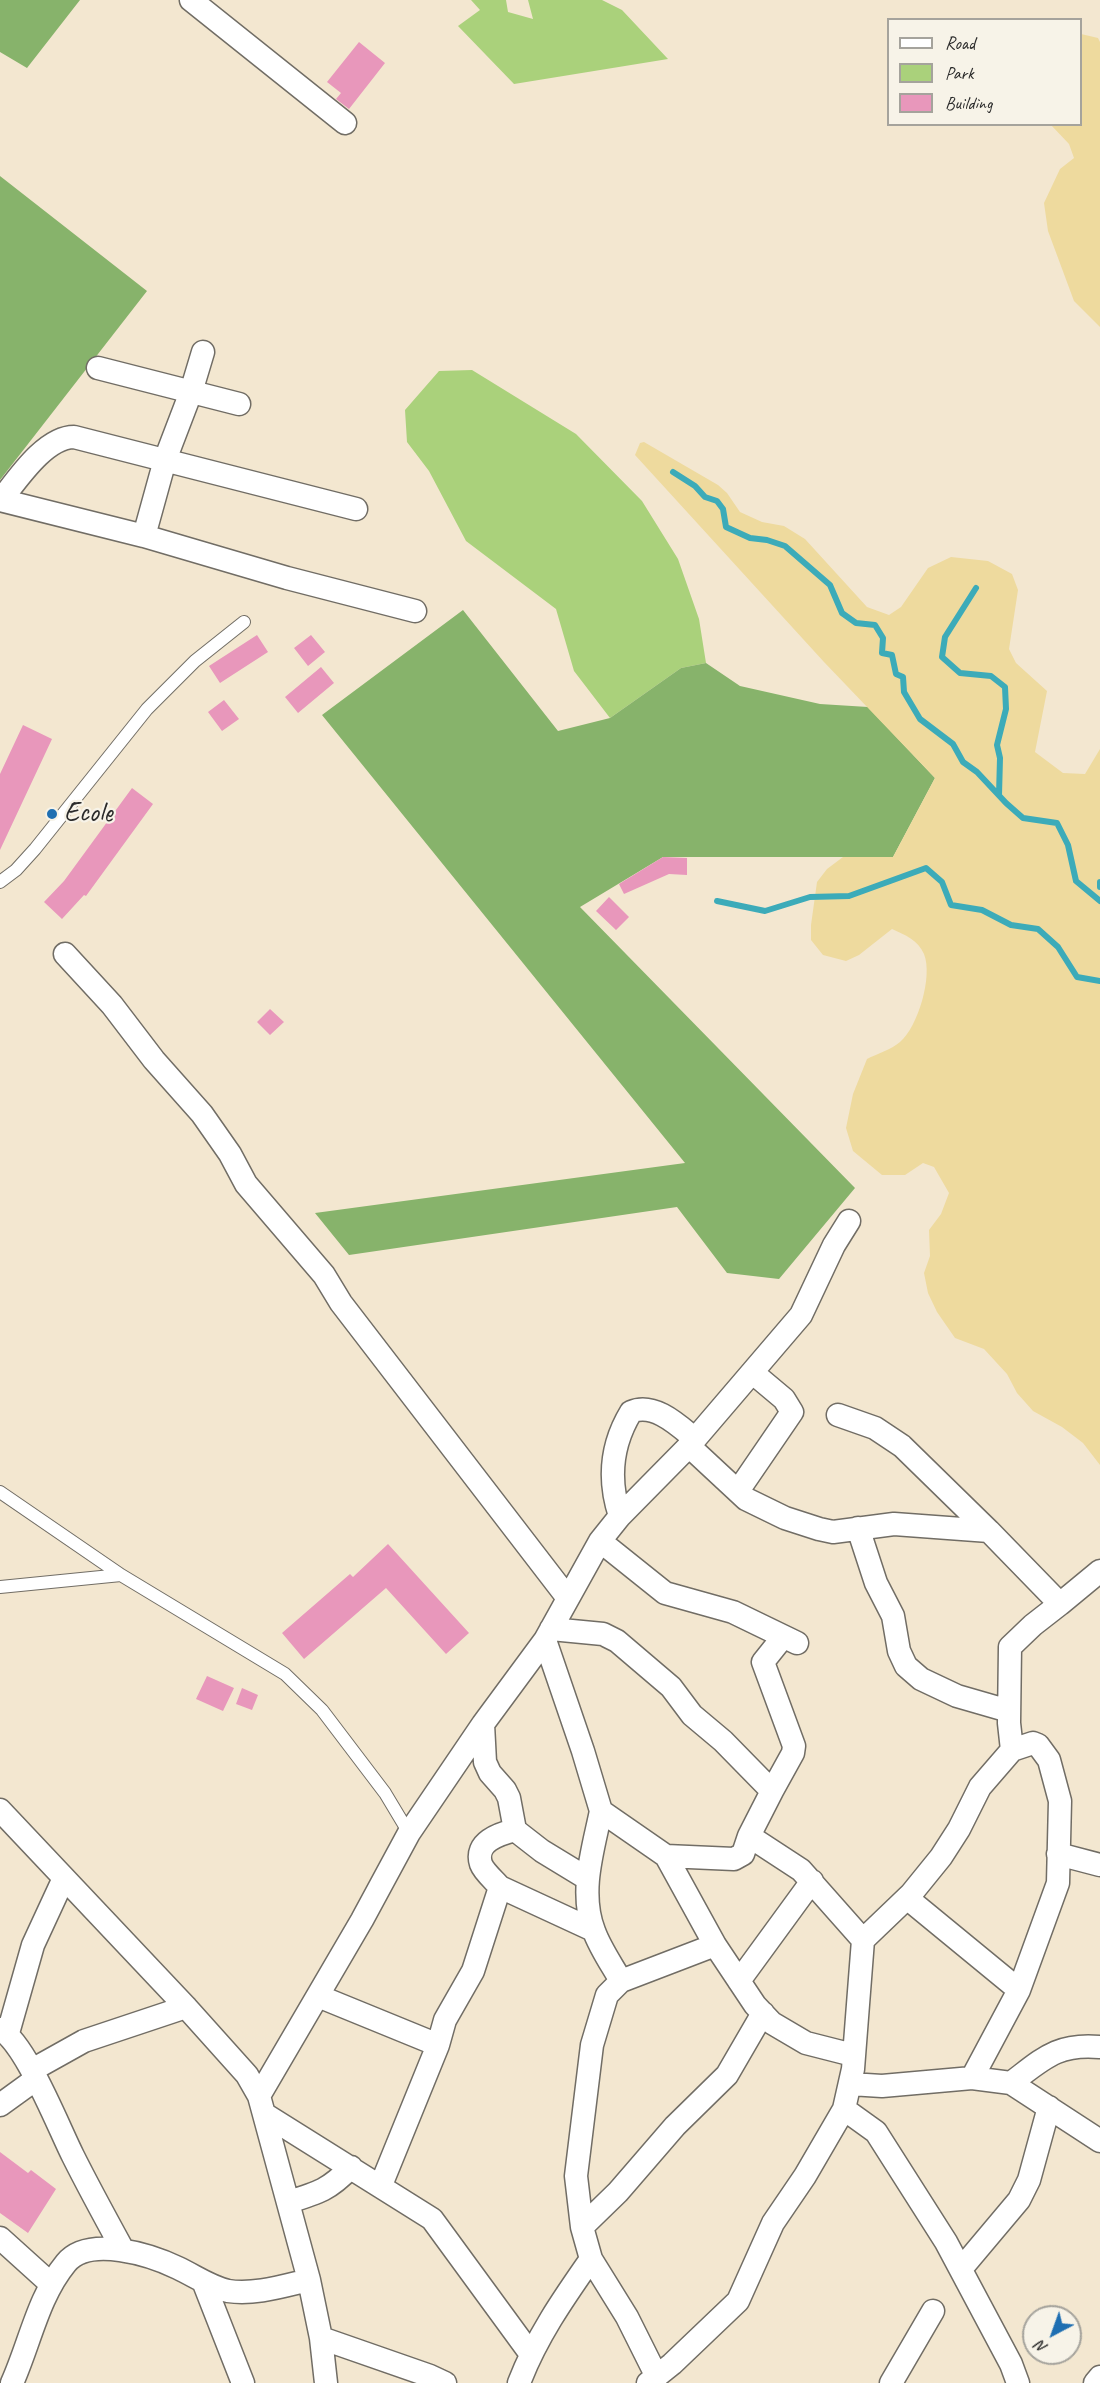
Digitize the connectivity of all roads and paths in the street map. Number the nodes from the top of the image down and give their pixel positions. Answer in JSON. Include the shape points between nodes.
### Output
{"nodes":[{"id":1,"x":191,"y":0,"type":"edge"},
{"id":2,"x":345,"y":123,"type":"dead end"},
{"id":3,"x":203,"y":352,"type":"dead end"},
{"id":4,"x":98,"y":368,"type":"dead end"},
{"id":5,"x":191,"y":392,"type":"junction"},
{"id":6,"x":239,"y":404,"type":"dead end"},
{"id":7,"x":165,"y":460,"type":"junction"},
{"id":8,"x":1,"y":500,"type":"edge"},
{"id":9,"x":356,"y":510,"type":"dead end"},
{"id":10,"x":144,"y":536,"type":"junction"},
{"id":11,"x":415,"y":611,"type":"dead end"},
{"id":12,"x":244,"y":622,"type":"dead end"},
{"id":13,"x":0,"y":882,"type":"edge"},
{"id":14,"x":65,"y":954,"type":"dead end"},
{"id":15,"x":849,"y":1221,"type":"dead end"},
{"id":16,"x":753,"y":1373,"type":"junction"},
{"id":17,"x":838,"y":1415,"type":"dead end"},
{"id":18,"x":692,"y":1442,"type":"junction"},
{"id":19,"x":738,"y":1491,"type":"junction"},
{"id":20,"x":0,"y":1492,"type":"edge"},
{"id":21,"x":620,"y":1516,"type":"junction"},
{"id":22,"x":858,"y":1528,"type":"junction"},
{"id":23,"x":989,"y":1531,"type":"junction"},
{"id":24,"x":600,"y":1541,"type":"junction"},
{"id":25,"x":1100,"y":1571,"type":"edge"},
{"id":26,"x":121,"y":1575,"type":"junction"},
{"id":27,"x":0,"y":1587,"type":"edge"},
{"id":28,"x":567,"y":1597,"type":"junction"},
{"id":29,"x":1060,"y":1604,"type":"junction"},
{"id":30,"x":548,"y":1634,"type":"junction"},
{"id":31,"x":1009,"y":1711,"type":"junction"},
{"id":32,"x":483,"y":1724,"type":"junction"},
{"id":33,"x":1011,"y":1750,"type":"junction"},
{"id":34,"x":772,"y":1791,"type":"junction"},
{"id":35,"x":0,"y":1810,"type":"edge"},
{"id":36,"x":601,"y":1811,"type":"junction"},
{"id":37,"x":515,"y":1830,"type":"junction"},
{"id":38,"x":409,"y":1833,"type":"junction"},
{"id":39,"x":749,"y":1836,"type":"junction"},
{"id":40,"x":1058,"y":1854,"type":"junction"},
{"id":41,"x":666,"y":1856,"type":"junction"},
{"id":42,"x":1100,"y":1865,"type":"edge"},
{"id":43,"x":64,"y":1878,"type":"junction"},
{"id":44,"x":588,"y":1879,"type":"junction"},
{"id":45,"x":812,"y":1881,"type":"junction"},
{"id":46,"x":500,"y":1887,"type":"junction"},
{"id":47,"x":907,"y":1898,"type":"junction"},
{"id":48,"x":593,"y":1930,"type":"junction"},
{"id":49,"x":863,"y":1940,"type":"junction"},
{"id":50,"x":715,"y":1945,"type":"junction"},
{"id":51,"x":621,"y":1981,"type":"junction"},
{"id":52,"x":739,"y":1981,"type":"junction"},
{"id":53,"x":1019,"y":1990,"type":"junction"},
{"id":54,"x":318,"y":1996,"type":"junction"},
{"id":55,"x":186,"y":2007,"type":"junction"},
{"id":56,"x":763,"y":2013,"type":"junction"},
{"id":57,"x":4,"y":2031,"type":"edge"},
{"id":58,"x":438,"y":2045,"type":"junction"},
{"id":59,"x":1100,"y":2047,"type":"edge"},
{"id":60,"x":853,"y":2055,"type":"junction"},
{"id":61,"x":34,"y":2075,"type":"junction"},
{"id":62,"x":972,"y":2078,"type":"junction"},
{"id":63,"x":1011,"y":2083,"type":"junction"},
{"id":64,"x":850,"y":2084,"type":"junction"},
{"id":65,"x":0,"y":2105,"type":"edge"},
{"id":66,"x":263,"y":2105,"type":"junction"},
{"id":67,"x":1048,"y":2107,"type":"junction"},
{"id":68,"x":844,"y":2109,"type":"junction"},
{"id":69,"x":1100,"y":2141,"type":"edge"},
{"id":70,"x":351,"y":2167,"type":"junction"},
{"id":71,"x":381,"y":2186,"type":"junction"},
{"id":72,"x":288,"y":2202,"type":"junction"},
{"id":73,"x":582,"y":2227,"type":"junction"},
{"id":74,"x":0,"y":2238,"type":"edge"},
{"id":75,"x":123,"y":2250,"type":"junction"},
{"id":76,"x":591,"y":2259,"type":"junction"},
{"id":77,"x":961,"y":2269,"type":"junction"},
{"id":78,"x":309,"y":2280,"type":"junction"},
{"id":79,"x":203,"y":2281,"type":"junction"},
{"id":80,"x":51,"y":2284,"type":"junction"},
{"id":81,"x":933,"y":2312,"type":"dead end"},
{"id":82,"x":321,"y":2338,"type":"junction"},
{"id":83,"x":530,"y":2353,"type":"junction"},
{"id":84,"x":663,"y":2376,"type":"edge"},
{"id":85,"x":1100,"y":2377,"type":"edge"},
{"id":86,"x":12,"y":2383,"type":"edge"},
{"id":87,"x":243,"y":2383,"type":"edge"},
{"id":88,"x":326,"y":2383,"type":"edge"},
{"id":89,"x":445,"y":2383,"type":"edge"},
{"id":90,"x":519,"y":2383,"type":"edge"},
{"id":91,"x":891,"y":2383,"type":"edge"},
{"id":92,"x":1018,"y":2383,"type":"edge"},
{"id":93,"x":1095,"y":2383,"type":"edge"}],
"edges":[{"from":1,"to":2,"type":"street"},
{"from":3,"to":5,"type":"street"},
{"from":4,"to":5,"type":"street"},
{"from":5,"to":6,"type":"street"},
{"from":5,"to":7,"type":"street"},
{"from":7,"to":8,"type":"street","via":[[67,437],[32,463]]},
{"from":7,"to":9,"type":"street"},
{"from":7,"to":10,"type":"street"},
{"from":8,"to":10,"type":"street"},
{"from":10,"to":11,"type":"street"},
{"from":12,"to":13,"type":"lane","via":[[147,709],[35,849]]},
{"from":14,"to":28,"type":"street","via":[[202,1114],[246,1184],[324,1275],[341,1303]]},
{"from":15,"to":16,"type":"street","via":[[801,1316]]},
{"from":16,"to":18,"type":"street"},
{"from":16,"to":19,"type":"street","via":[[784,1399],[792,1412]]},
{"from":17,"to":23,"type":"street","via":[[875,1428],[902,1446]]},
{"from":18,"to":19,"type":"street"},
{"from":18,"to":21,"type":"street"},
{"from":18,"to":21,"type":"street","via":[[657,1412],[641,1408],[631,1412],[613,1461],[613,1495]]},
{"from":19,"to":22,"type":"street","via":[[785,1518],[819,1529],[833,1532]]},
{"from":20,"to":26,"type":"lane"},
{"from":21,"to":24,"type":"street"},
{"from":22,"to":23,"type":"street","via":[[894,1524]]},
{"from":22,"to":31,"type":"street","via":[[876,1583],[893,1616],[906,1666],[921,1679],[957,1696]]},
{"from":23,"to":29,"type":"street"},
{"from":24,"to":28,"type":"street"},
{"from":24,"to":34,"type":"street","via":[[665,1593],[733,1612],[790,1640],[763,1662],[795,1746]]},
{"from":25,"to":29,"type":"street"},
{"from":26,"to":27,"type":"lane"},
{"from":26,"to":38,"type":"lane","via":[[285,1674],[322,1710],[385,1793]]},
{"from":28,"to":30,"type":"street"},
{"from":29,"to":31,"type":"street","via":[[1010,1647]]},
{"from":30,"to":32,"type":"street"},
{"from":30,"to":34,"type":"street","via":[[603,1634],[617,1641],[671,1687],[692,1715]]},
{"from":30,"to":36,"type":"street"},
{"from":31,"to":33,"type":"street"},
{"from":32,"to":37,"type":"street","via":[[485,1762],[509,1798]]},
{"from":32,"to":38,"type":"street"},
{"from":33,"to":40,"type":"street","via":[[1033,1743],[1049,1760],[1060,1801]]},
{"from":33,"to":47,"type":"street","via":[[980,1787],[941,1857]]},
{"from":34,"to":39,"type":"street"},
{"from":35,"to":43,"type":"street"},
{"from":36,"to":41,"type":"street"},
{"from":36,"to":44,"type":"street"},
{"from":37,"to":44,"type":"street"},
{"from":37,"to":46,"type":"street","via":[[489,1840],[480,1855],[482,1865]]},
{"from":38,"to":54,"type":"street"},
{"from":39,"to":41,"type":"street","via":[[743,1854],[735,1859]]},
{"from":39,"to":45,"type":"street"},
{"from":40,"to":42,"type":"street"},
{"from":40,"to":53,"type":"street","via":[[1057,1889]]},
{"from":41,"to":50,"type":"street"},
{"from":43,"to":55,"type":"street"},
{"from":43,"to":57,"type":"street","via":[[33,1945]]},
{"from":44,"to":48,"type":"street"},
{"from":45,"to":49,"type":"street"},
{"from":45,"to":52,"type":"street"},
{"from":46,"to":48,"type":"street"},
{"from":46,"to":58,"type":"street","via":[[473,1971],[444,2020]]},
{"from":47,"to":49,"type":"street"},
{"from":47,"to":53,"type":"street"},
{"from":48,"to":51,"type":"street"},
{"from":49,"to":60,"type":"street"},
{"from":50,"to":51,"type":"street"},
{"from":50,"to":52,"type":"street"},
{"from":51,"to":73,"type":"street","via":[[607,1995],[592,2045],[577,2168]]},
{"from":52,"to":56,"type":"street"},
{"from":53,"to":62,"type":"street"},
{"from":54,"to":58,"type":"street"},
{"from":54,"to":66,"type":"street"},
{"from":55,"to":61,"type":"street","via":[[84,2041]]},
{"from":55,"to":66,"type":"street","via":[[247,2074]]},
{"from":56,"to":60,"type":"street","via":[[772,2023],[806,2043]]},
{"from":56,"to":73,"type":"street","via":[[727,2075]]},
{"from":57,"to":61,"type":"street"},
{"from":58,"to":71,"type":"street"},
{"from":59,"to":63,"type":"street","via":[[1065,2047]]},
{"from":60,"to":64,"type":"street"},
{"from":61,"to":65,"type":"street"},
{"from":61,"to":75,"type":"street"},
{"from":62,"to":63,"type":"street"},
{"from":62,"to":64,"type":"street","via":[[882,2086]]},
{"from":63,"to":67,"type":"street"},
{"from":64,"to":68,"type":"street"},
{"from":66,"to":70,"type":"street"},
{"from":66,"to":72,"type":"street"},
{"from":67,"to":69,"type":"street"},
{"from":67,"to":77,"type":"street","via":[[1029,2180],[1019,2200]]},
{"from":68,"to":77,"type":"street","via":[[876,2132]]},
{"from":68,"to":84,"type":"street","via":[[773,2223],[738,2301]]},
{"from":70,"to":71,"type":"street"},
{"from":70,"to":72,"type":"street","via":[[319,2193]]},
{"from":71,"to":83,"type":"street","via":[[432,2219]]},
{"from":72,"to":78,"type":"street"},
{"from":73,"to":76,"type":"street"},
{"from":74,"to":80,"type":"street"},
{"from":75,"to":79,"type":"street","via":[[176,2267]]},
{"from":75,"to":80,"type":"street","via":[[98,2248],[77,2254]]},
{"from":76,"to":83,"type":"street"},
{"from":76,"to":84,"type":"street"},
{"from":77,"to":92,"type":"street"},
{"from":78,"to":79,"type":"street","via":[[237,2292]]},
{"from":78,"to":82,"type":"street"},
{"from":79,"to":87,"type":"street"},
{"from":80,"to":86,"type":"street"},
{"from":81,"to":91,"type":"street"},
{"from":82,"to":88,"type":"street"},
{"from":82,"to":89,"type":"street"},
{"from":83,"to":90,"type":"street"},
{"from":85,"to":93,"type":"street"}]}
